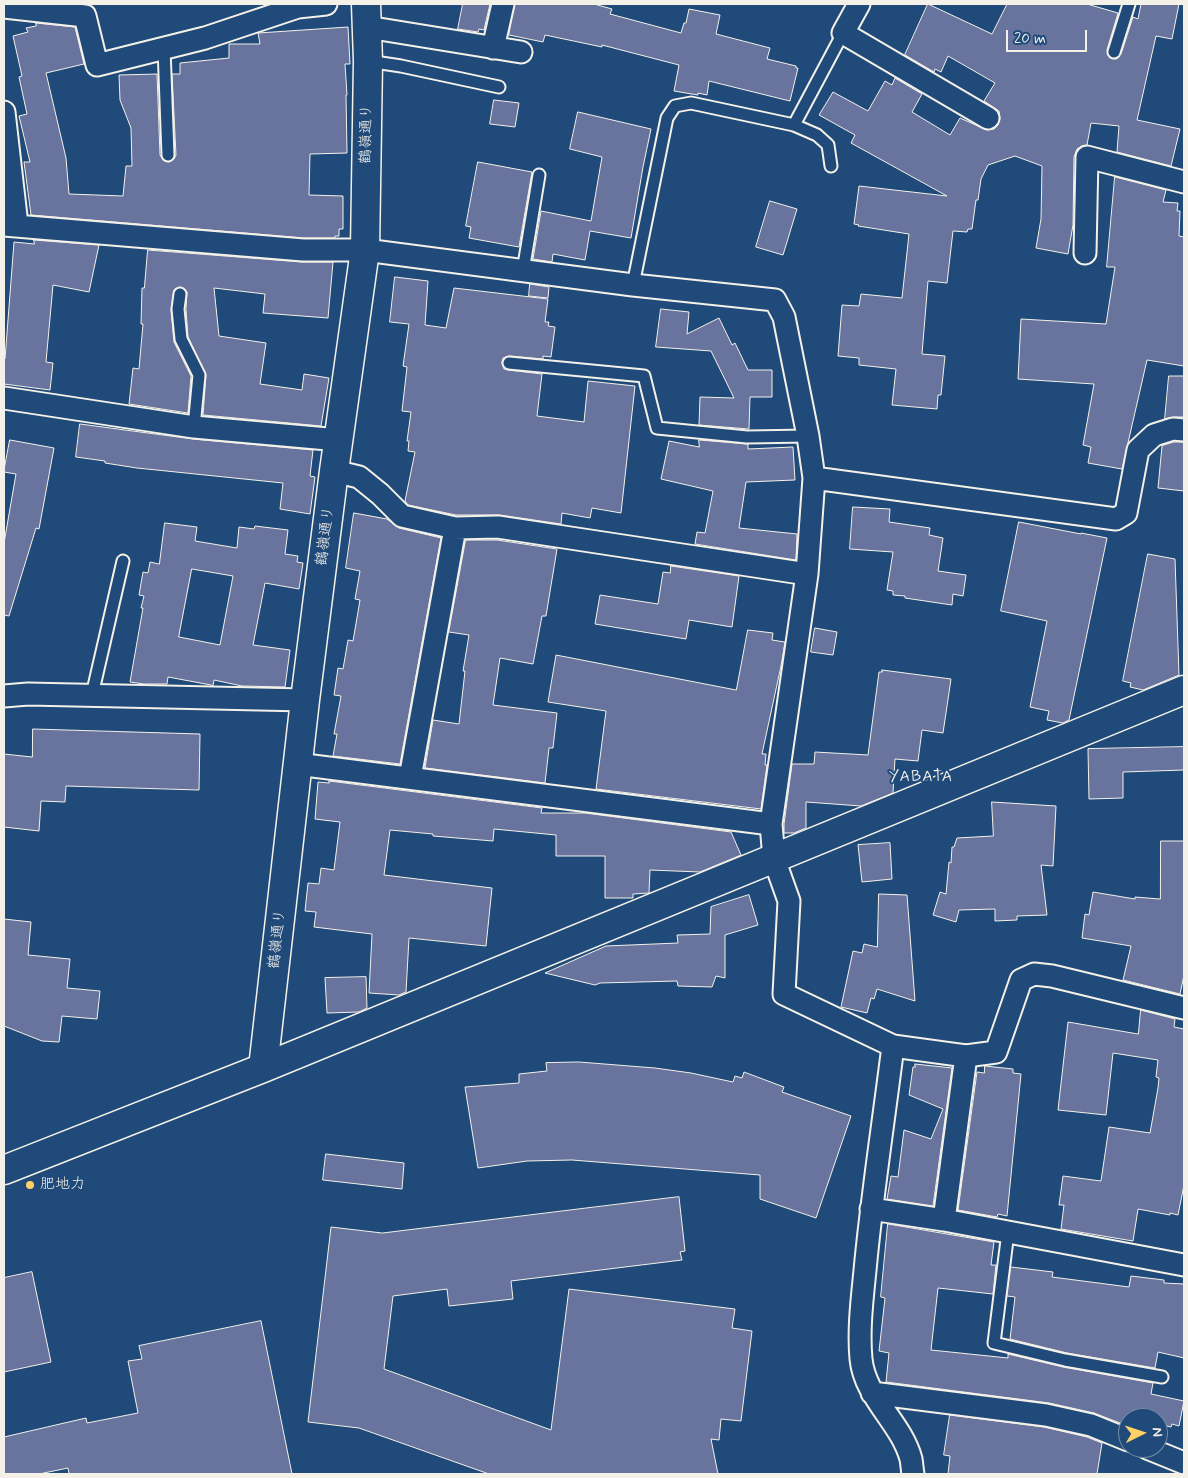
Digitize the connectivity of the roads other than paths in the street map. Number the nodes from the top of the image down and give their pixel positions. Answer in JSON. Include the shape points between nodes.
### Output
{"nodes":[{"id":1,"x":326,"y":4,"type":"edge"},
{"id":2,"x":503,"y":4,"type":"edge"},
{"id":3,"x":859,"y":4,"type":"edge"},
{"id":4,"x":1129,"y":4,"type":"edge"},
{"id":5,"x":4,"y":7,"type":"edge"},
{"id":6,"x":86,"y":10,"type":"edge"},
{"id":7,"x":366,"y":15,"type":"edge"},
{"id":8,"x":843,"y":33,"type":"junction"},
{"id":9,"x":164,"y":48,"type":"junction"},
{"id":10,"x":493,"y":48,"type":"junction"},
{"id":11,"x":521,"y":52,"type":"dead end"},
{"id":12,"x":1114,"y":52,"type":"dead end"},
{"id":13,"x":368,"y":61,"type":"junction"},
{"id":14,"x":499,"y":87,"type":"dead end"},
{"id":15,"x":4,"y":112,"type":"edge"},
{"id":16,"x":988,"y":118,"type":"dead end"},
{"id":17,"x":794,"y":125,"type":"junction"},
{"id":18,"x":168,"y":155,"type":"dead end"},
{"id":19,"x":832,"y":166,"type":"dead end"},
{"id":20,"x":539,"y":175,"type":"dead end"},
{"id":21,"x":1184,"y":182,"type":"edge"},
{"id":22,"x":10,"y":225,"type":"edge"},
{"id":23,"x":365,"y":250,"type":"junction"},
{"id":24,"x":1085,"y":253,"type":"dead end"},
{"id":25,"x":523,"y":271,"type":"junction"},
{"id":26,"x":633,"y":285,"type":"junction"},
{"id":27,"x":180,"y":294,"type":"dead end"},
{"id":28,"x":509,"y":362,"type":"dead end"},
{"id":29,"x":4,"y":398,"type":"edge"},
{"id":30,"x":194,"y":427,"type":"junction"},
{"id":31,"x":1184,"y":430,"type":"edge"},
{"id":32,"x":808,"y":436,"type":"junction"},
{"id":33,"x":338,"y":440,"type":"junction"},
{"id":34,"x":334,"y":471,"type":"junction"},
{"id":35,"x":814,"y":478,"type":"junction"},
{"id":36,"x":455,"y":528,"type":"junction"},
{"id":37,"x":123,"y":561,"type":"dead end"},
{"id":38,"x":808,"y":574,"type":"junction"},
{"id":39,"x":1184,"y":690,"type":"edge"},
{"id":40,"x":92,"y":695,"type":"junction"},
{"id":41,"x":4,"y":696,"type":"edge"},
{"id":42,"x":305,"y":700,"type":"junction"},
{"id":43,"x":297,"y":764,"type":"junction"},
{"id":44,"x":410,"y":778,"type":"junction"},
{"id":45,"x":771,"y":824,"type":"junction"},
{"id":46,"x":774,"y":859,"type":"junction"},
{"id":47,"x":1184,"y":1008,"type":"edge"},
{"id":48,"x":894,"y":1046,"type":"junction"},
{"id":49,"x":966,"y":1056,"type":"junction"},
{"id":50,"x":263,"y":1068,"type":"junction"},
{"id":51,"x":4,"y":1170,"type":"edge"},
{"id":52,"x":871,"y":1209,"type":"junction"},
{"id":53,"x":944,"y":1220,"type":"junction"},
{"id":54,"x":1008,"y":1232,"type":"junction"},
{"id":55,"x":1184,"y":1265,"type":"edge"},
{"id":56,"x":1162,"y":1377,"type":"dead end"},
{"id":57,"x":872,"y":1393,"type":"junction"},
{"id":58,"x":1118,"y":1436,"type":"edge"},
{"id":59,"x":1168,"y":1457,"type":"edge"},
{"id":60,"x":1184,"y":1463,"type":"edge"},
{"id":61,"x":913,"y":1474,"type":"edge"}],
"edges":[{"from":1,"to":9,"type":"street","via":[[298,7]]},
{"from":2,"to":10,"type":"street"},
{"from":3,"to":8,"type":"street"},
{"from":4,"to":12,"type":"lane"},
{"from":5,"to":6,"type":"street"},
{"from":6,"to":9,"type":"street","via":[[97,65]]},
{"from":7,"to":10,"type":"street"},
{"from":7,"to":13,"type":"street","name":"鶴嶺通り"},
{"from":8,"to":16,"type":"street"},
{"from":8,"to":17,"type":"lane"},
{"from":9,"to":18,"type":"lane"},
{"from":10,"to":11,"type":"street"},
{"from":13,"to":14,"type":"lane"},
{"from":13,"to":23,"type":"street","name":"鶴嶺通り"},
{"from":15,"to":22,"type":"street"},
{"from":17,"to":19,"type":"lane","via":[[817,135],[828,145]]},
{"from":17,"to":26,"type":"lane","via":[[690,103],[675,106],[667,118]]},
{"from":20,"to":25,"type":"lane"},
{"from":21,"to":24,"type":"street","via":[[1087,156]]},
{"from":22,"to":23,"type":"street","via":[[303,250]]},
{"from":23,"to":25,"type":"street"},
{"from":23,"to":33,"type":"street","name":"鶴嶺通り"},
{"from":25,"to":26,"type":"street"},
{"from":26,"to":32,"type":"street","via":[[775,300],[784,317]]},
{"from":27,"to":30,"type":"lane","via":[[181,339],[199,375]]},
{"from":28,"to":32,"type":"lane","via":[[644,376],[657,428],[747,437]]},
{"from":29,"to":30,"type":"street"},
{"from":30,"to":33,"type":"street"},
{"from":31,"to":35,"type":"street","via":[[1173,429],[1154,435],[1138,450],[1126,513],[1116,519]]},
{"from":32,"to":35,"type":"street"},
{"from":33,"to":34,"type":"street","name":"鶴嶺通り"},
{"from":34,"to":36,"type":"street","via":[[359,478],[402,516]]},
{"from":34,"to":42,"type":"street","name":"鶴嶺通り"},
{"from":35,"to":38,"type":"street"},
{"from":36,"to":38,"type":"street","via":[[498,527]]},
{"from":36,"to":44,"type":"street"},
{"from":37,"to":40,"type":"lane"},
{"from":38,"to":45,"type":"street"},
{"from":39,"to":46,"type":"street"},
{"from":40,"to":41,"type":"street"},
{"from":40,"to":42,"type":"street"},
{"from":42,"to":43,"type":"street","name":"鶴嶺通り"},
{"from":43,"to":44,"type":"street"},
{"from":43,"to":50,"type":"street","name":"鶴嶺通り"},
{"from":44,"to":45,"type":"street"},
{"from":45,"to":46,"type":"street"},
{"from":46,"to":48,"type":"street","via":[[789,901],[784,994]]},
{"from":46,"to":50,"type":"street"},
{"from":47,"to":49,"type":"street","via":[[1034,974],[1021,980],[996,1052]]},
{"from":48,"to":49,"type":"street"},
{"from":48,"to":52,"type":"street"},
{"from":49,"to":53,"type":"street"},
{"from":50,"to":51,"type":"street"},
{"from":52,"to":53,"type":"street"},
{"from":52,"to":57,"type":"street","via":[[860,1323],[861,1359]]},
{"from":53,"to":54,"type":"street"},
{"from":54,"to":55,"type":"street"},
{"from":54,"to":56,"type":"lane","via":[[994,1343],[1065,1360]]},
{"from":57,"to":58,"type":"street","via":[[1046,1415],[1091,1425]]},
{"from":57,"to":61,"type":"street","via":[[902,1438]]},
{"from":59,"to":60,"type":"street"}]}
